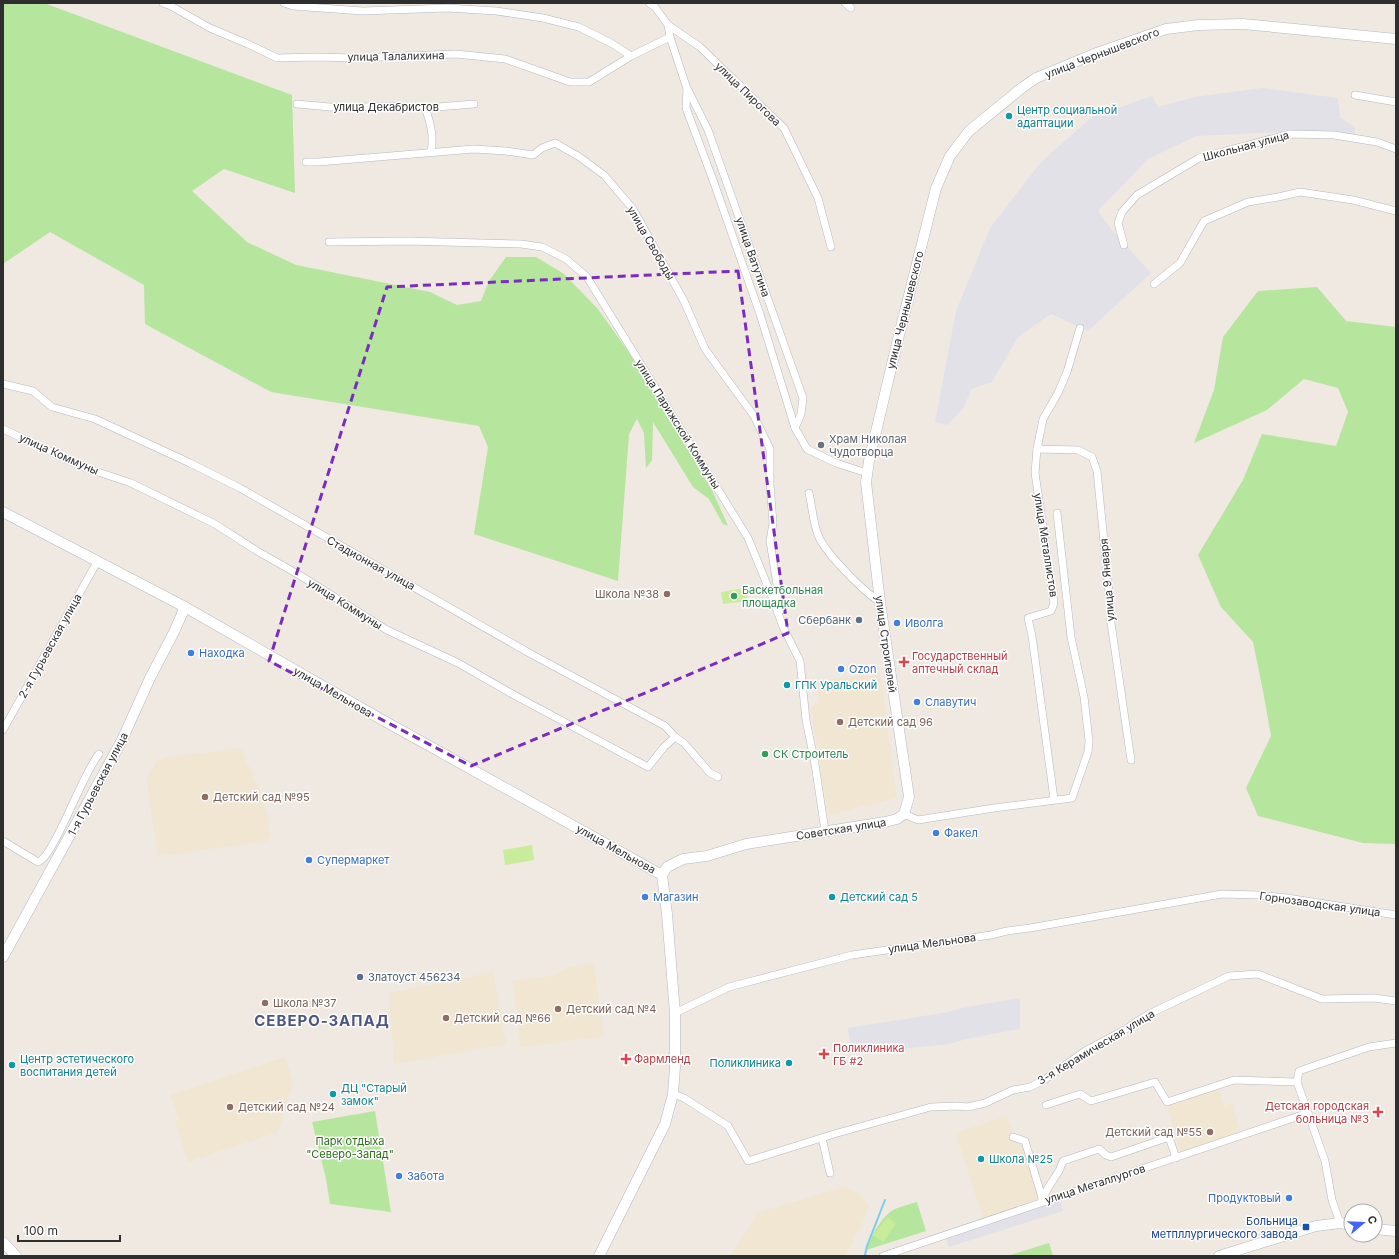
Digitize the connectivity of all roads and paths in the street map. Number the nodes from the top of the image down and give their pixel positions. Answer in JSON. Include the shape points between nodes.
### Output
{"nodes":[{"id":1,"x":163,"y":3,"type":"edge"},
{"id":2,"x":284,"y":3,"type":"edge"},
{"id":3,"x":650,"y":3,"type":"edge"},
{"id":4,"x":668,"y":25,"type":"junction"},
{"id":5,"x":670,"y":36,"type":"junction"},
{"id":6,"x":1396,"y":39,"type":"edge"},
{"id":7,"x":631,"y":56,"type":"junction"},
{"id":8,"x":687,"y":89,"type":"junction"},
{"id":9,"x":1355,"y":95,"type":"dead end"},
{"id":10,"x":1396,"y":102,"type":"edge"},
{"id":11,"x":297,"y":104,"type":"dead end"},
{"id":12,"x":474,"y":104,"type":"dead end"},
{"id":13,"x":425,"y":108,"type":"junction"},
{"id":14,"x":1396,"y":149,"type":"edge"},
{"id":15,"x":431,"y":152,"type":"junction"},
{"id":16,"x":306,"y":162,"type":"dead end"},
{"id":17,"x":1396,"y":211,"type":"edge"},
{"id":18,"x":329,"y":242,"type":"dead end"},
{"id":19,"x":1124,"y":245,"type":"dead end"},
{"id":20,"x":831,"y":247,"type":"dead end"},
{"id":21,"x":1154,"y":284,"type":"dead end"},
{"id":22,"x":1080,"y":328,"type":"dead end"},
{"id":23,"x":3,"y":384,"type":"edge"},
{"id":24,"x":795,"y":428,"type":"junction"},
{"id":25,"x":3,"y":429,"type":"edge"},
{"id":26,"x":1037,"y":449,"type":"junction"},
{"id":27,"x":867,"y":473,"type":"junction"},
{"id":28,"x":809,"y":493,"type":"dead end"},
{"id":29,"x":3,"y":512,"type":"edge"},
{"id":30,"x":1057,"y":513,"type":"dead end"},
{"id":31,"x":97,"y":562,"type":"junction"},
{"id":32,"x":880,"y":602,"type":"junction"},
{"id":33,"x":185,"y":607,"type":"junction"},
{"id":34,"x":783,"y":627,"type":"junction"},
{"id":35,"x":3,"y":730,"type":"edge"},
{"id":36,"x":675,"y":737,"type":"junction"},
{"id":37,"x":99,"y":754,"type":"dead end"},
{"id":38,"x":1131,"y":760,"type":"dead end"},
{"id":39,"x":718,"y":777,"type":"dead end"},
{"id":40,"x":1054,"y":799,"type":"junction"},
{"id":41,"x":904,"y":814,"type":"junction"},
{"id":42,"x":825,"y":831,"type":"junction"},
{"id":43,"x":3,"y":841,"type":"edge"},
{"id":44,"x":662,"y":875,"type":"junction"},
{"id":45,"x":1124,"y":912,"type":"joint"},
{"id":46,"x":1396,"y":915,"type":"edge"},
{"id":47,"x":3,"y":957,"type":"edge"},
{"id":48,"x":1396,"y":1001,"type":"edge"},
{"id":49,"x":675,"y":1013,"type":"junction"},
{"id":50,"x":1396,"y":1043,"type":"edge"},
{"id":51,"x":1298,"y":1082,"type":"junction"},
{"id":52,"x":673,"y":1094,"type":"junction"},
{"id":53,"x":1046,"y":1105,"type":"dead end"},
{"id":54,"x":1308,"y":1113,"type":"junction"},
{"id":55,"x":1013,"y":1137,"type":"dead end"},
{"id":56,"x":822,"y":1138,"type":"junction"},
{"id":57,"x":1176,"y":1158,"type":"junction"},
{"id":58,"x":830,"y":1173,"type":"dead end"},
{"id":59,"x":1043,"y":1200,"type":"junction"},
{"id":60,"x":1340,"y":1223,"type":"junction"},
{"id":61,"x":1343,"y":1224,"type":"edge"},
{"id":62,"x":1383,"y":1230,"type":"edge"},
{"id":63,"x":1396,"y":1231,"type":"edge"},
{"id":64,"x":3,"y":1242,"type":"edge"},
{"id":65,"x":16,"y":1256,"type":"edge"},
{"id":66,"x":600,"y":1256,"type":"edge"},
{"id":67,"x":882,"y":1256,"type":"edge"},
{"id":68,"x":1219,"y":1256,"type":"edge"}],
"edges":[{"from":1,"to":7,"type":"street","name":"улица Талалихина","via":[[210,28],[277,58],[456,54],[505,59],[570,82],[589,82]]},
{"from":2,"to":7,"type":"street","via":[[293,6],[363,11],[447,8],[496,11],[543,18],[580,27]]},
{"from":3,"to":4,"type":"street","name":"улица Ватутина"},
{"from":4,"to":5,"type":"street","name":"улица Ватутина"},
{"from":4,"to":20,"type":"street","name":"улица Пирогова","via":[[700,47],[784,128],[818,198]]},
{"from":5,"to":7,"type":"street","name":"улица Талалихина"},
{"from":5,"to":8,"type":"street","name":"улица Ватутина"},
{"from":6,"to":27,"type":"main road","name":"улица Чернышевского","via":[[1243,24],[1166,29],[1094,54],[1036,78],[969,131],[950,156],[936,188],[898,335]]},
{"from":8,"to":24,"type":"street","name":"улица Ватутина","via":[[686,108],[760,314]]},
{"from":8,"to":24,"type":"street","name":"улица Ватутина","via":[[708,130],[803,398],[801,414]]},
{"from":9,"to":10,"type":"street"},
{"from":11,"to":13,"type":"street","name":"улица Декабристов","via":[[341,108]]},
{"from":12,"to":13,"type":"street","name":"улица Декабристов"},
{"from":13,"to":15,"type":"street","via":[[431,123]]},
{"from":14,"to":19,"type":"street","name":"Школьная улица","via":[[1377,142],[1341,136],[1290,134],[1199,158],[1136,196],[1122,212],[1118,223]]},
{"from":15,"to":16,"type":"street","name":"улица Свободы"},
{"from":15,"to":34,"type":"street","name":"улица Свободы","via":[[474,149],[533,155],[555,143],[578,156],[604,176],[633,209],[684,301],[705,349],[754,416],[770,449],[773,522],[770,541]]},
{"from":17,"to":21,"type":"street","via":[[1353,200],[1300,192],[1248,202],[1204,222],[1180,263]]},
{"from":18,"to":34,"type":"street","name":"улица Парижской Коммуны","via":[[522,244],[542,247],[566,259],[587,277],[748,538]]},
{"from":22,"to":26,"type":"street","name":"улица Металлистов","via":[[1067,372],[1043,419]]},
{"from":23,"to":36,"type":"street","name":"Стадионная улица","via":[[33,391],[52,407],[94,419],[240,488],[531,654],[665,726]]},
{"from":24,"to":27,"type":"street","name":"улица Ватутина","via":[[807,450]]},
{"from":25,"to":36,"type":"street","name":"улица Коммуны","via":[[83,467],[131,483],[215,524],[387,630],[458,662],[648,767]]},
{"from":26,"to":38,"type":"street","name":"улица 9 Января","via":[[1078,450],[1092,457],[1097,471],[1111,623]]},
{"from":26,"to":40,"type":"street","name":"улица Металлистов","via":[[1035,472],[1054,603],[1051,611],[1028,618]]},
{"from":27,"to":32,"type":"main road","name":"улица Строителей","via":[[866,490]]},
{"from":28,"to":32,"type":"street","via":[[817,534],[824,547],[868,594]]},
{"from":29,"to":31,"type":"main road","name":"улица Мельнова"},
{"from":30,"to":40,"type":"street","name":"улица Металлистов","via":[[1071,637],[1084,697],[1090,741],[1072,798]]},
{"from":31,"to":33,"type":"main road","name":"улица Мельнова"},
{"from":31,"to":35,"type":"street","name":"2-я Гурьевская улица"},
{"from":32,"to":41,"type":"main road","name":"улица Строителей","via":[[909,797]]},
{"from":33,"to":44,"type":"main road","name":"улица Мельнова","via":[[385,722]]},
{"from":33,"to":47,"type":"main road","name":"1-я Гурьевская улица","via":[[122,740]]},
{"from":34,"to":42,"type":"street","name":"улица Парижской Коммуны","via":[[800,661],[806,720]]},
{"from":36,"to":39,"type":"street","name":"Стадионная улица","via":[[684,743],[710,773]]},
{"from":37,"to":43,"type":"street","via":[[91,764],[44,859],[38,862]]},
{"from":40,"to":41,"type":"street","via":[[918,820]]},
{"from":41,"to":42,"type":"main road","name":"Советская улица","via":[[886,822]]},
{"from":42,"to":44,"type":"main road","name":"Советская улица","via":[[746,844],[707,856],[683,859],[667,867]]},
{"from":44,"to":49,"type":"main road"},
{"from":45,"to":46,"type":"street","name":"Горнозаводская улица","via":[[1222,894],[1287,898]]},
{"from":45,"to":49,"type":"street","name":"улица Мельнова","via":[[852,955],[729,987]]},
{"from":48,"to":56,"type":"street","name":"3-я Керамическая улица","via":[[1374,998],[1322,998],[1258,974],[1229,976],[1151,1013],[1085,1051],[1030,1087],[1013,1090],[968,1107],[931,1107]]},
{"from":49,"to":52,"type":"main road"},
{"from":50,"to":51,"type":"street","via":[[1369,1047],[1299,1071]]},
{"from":51,"to":53,"type":"street","via":[[1234,1080],[1167,1102],[1155,1082],[1091,1101],[1080,1094]]},
{"from":51,"to":54,"type":"street"},
{"from":52,"to":56,"type":"street","name":"3-я Керамическая улица","via":[[684,1098],[728,1126],[748,1161]]},
{"from":52,"to":66,"type":"main road","via":[[665,1124]]},
{"from":54,"to":57,"type":"street","name":"улица Металлургов"},
{"from":54,"to":60,"type":"street","via":[[1325,1161],[1332,1200]]},
{"from":55,"to":59,"type":"street","via":[[1025,1142]]},
{"from":56,"to":58,"type":"street"},
{"from":57,"to":59,"type":"street","name":"улица Металлургов"},
{"from":57,"to":59,"type":"street","via":[[1169,1137],[1111,1157],[1099,1149],[1063,1161]]},
{"from":59,"to":67,"type":"street","name":"улица Металлургов"},
{"from":60,"to":61,"type":"main road"},
{"from":60,"to":68,"type":"main road","via":[[1316,1226]]},
{"from":62,"to":63,"type":"main road"},
{"from":64,"to":65,"type":"main road"}]}
